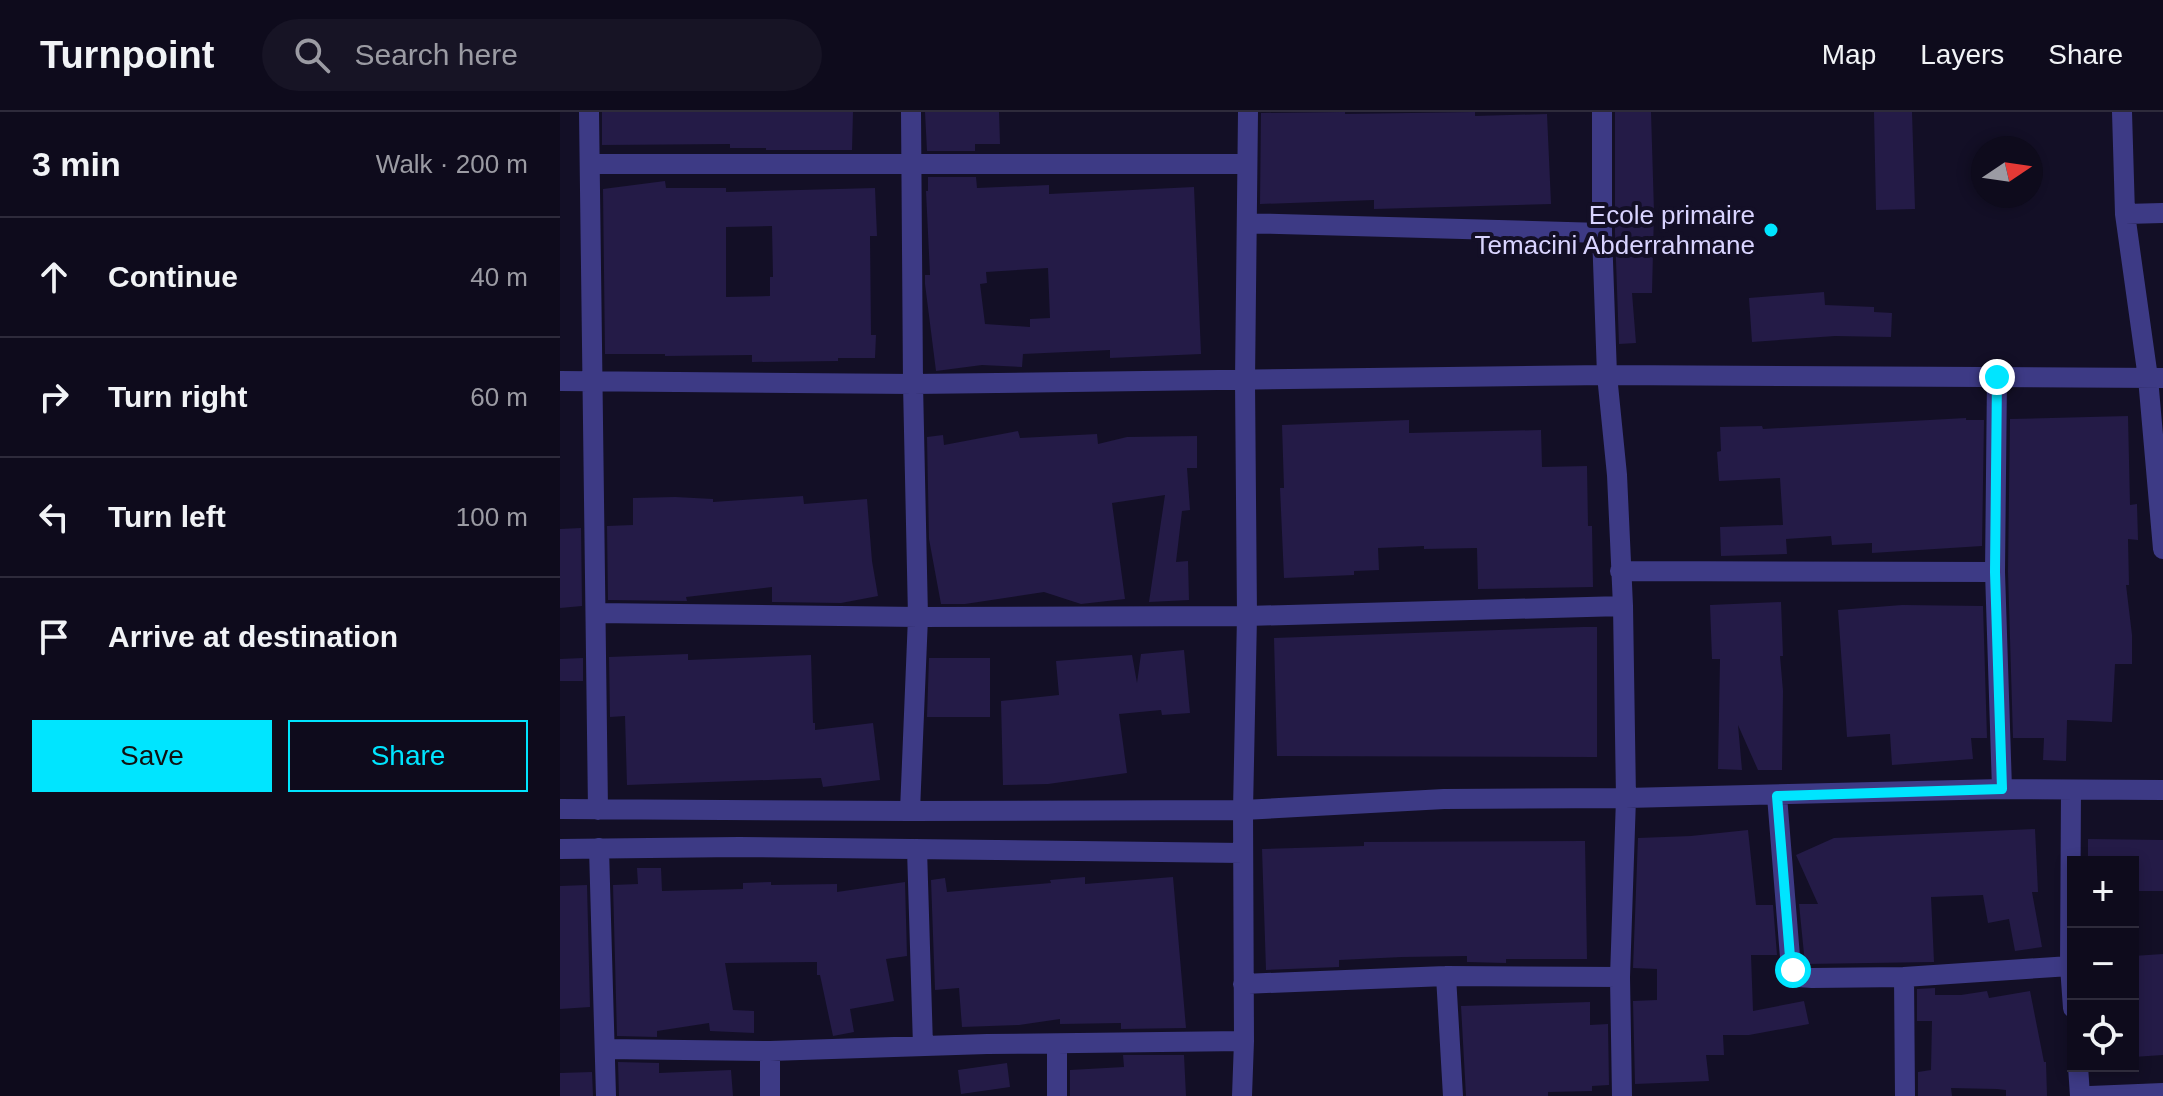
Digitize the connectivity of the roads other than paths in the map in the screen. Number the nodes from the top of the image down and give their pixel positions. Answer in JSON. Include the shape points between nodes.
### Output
{"nodes":[{"id":1,"x":589,"y":112,"type":"edge"},
{"id":2,"x":911,"y":112,"type":"edge"},
{"id":3,"x":1248,"y":112,"type":"edge"},
{"id":4,"x":1602,"y":112,"type":"edge"},
{"id":5,"x":2122,"y":112,"type":"edge"},
{"id":6,"x":911,"y":163,"type":"junction"},
{"id":7,"x":590,"y":164,"type":"junction"},
{"id":8,"x":1247,"y":164,"type":"junction"},
{"id":9,"x":2163,"y":213,"type":"edge"},
{"id":10,"x":2125,"y":214,"type":"junction"},
{"id":11,"x":1247,"y":223,"type":"junction"},
{"id":12,"x":1602,"y":233,"type":"junction"},
{"id":13,"x":1607,"y":375,"type":"junction"},
{"id":14,"x":1997,"y":377,"type":"junction"},
{"id":15,"x":2155,"y":378,"type":"edge"},
{"id":16,"x":592,"y":380,"type":"junction"},
{"id":17,"x":560,"y":381,"type":"edge"},
{"id":18,"x":1245,"y":381,"type":"junction"},
{"id":19,"x":913,"y":384,"type":"junction"},
{"id":20,"x":2163,"y":549,"type":"edge"},
{"id":21,"x":1620,"y":571,"type":"junction"},
{"id":22,"x":1995,"y":572,"type":"junction"},
{"id":23,"x":1623,"y":606,"type":"junction"},
{"id":24,"x":596,"y":613,"type":"junction"},
{"id":25,"x":1247,"y":616,"type":"junction"},
{"id":26,"x":918,"y":617,"type":"junction"},
{"id":27,"x":2002,"y":789,"type":"junction"},
{"id":28,"x":2071,"y":790,"type":"junction"},
{"id":29,"x":2163,"y":790,"type":"edge"},
{"id":30,"x":1777,"y":796,"type":"junction"},
{"id":31,"x":1626,"y":798,"type":"junction"},
{"id":32,"x":560,"y":809,"type":"edge"},
{"id":33,"x":598,"y":810,"type":"junction"},
{"id":34,"x":1243,"y":810,"type":"junction"},
{"id":35,"x":910,"y":811,"type":"junction"},
{"id":36,"x":599,"y":848,"type":"junction"},
{"id":37,"x":560,"y":849,"type":"edge"},
{"id":38,"x":917,"y":849,"type":"junction"},
{"id":39,"x":1243,"y":853,"type":"junction"},
{"id":40,"x":2070,"y":928,"type":"edge"},
{"id":41,"x":2067,"y":966,"type":"edge"},
{"id":42,"x":1446,"y":976,"type":"junction"},
{"id":43,"x":1620,"y":977,"type":"junction"},
{"id":44,"x":1904,"y":977,"type":"junction"},
{"id":45,"x":1243,"y":984,"type":"junction"},
{"id":46,"x":1244,"y":1041,"type":"junction"},
{"id":47,"x":1057,"y":1044,"type":"junction"},
{"id":48,"x":923,"y":1046,"type":"junction"},
{"id":49,"x":605,"y":1049,"type":"junction"},
{"id":50,"x":770,"y":1051,"type":"junction"},
{"id":51,"x":2078,"y":1072,"type":"edge"},
{"id":52,"x":2163,"y":1093,"type":"edge"},
{"id":53,"x":606,"y":1096,"type":"edge"},
{"id":54,"x":770,"y":1096,"type":"edge"},
{"id":55,"x":1057,"y":1096,"type":"edge"},
{"id":56,"x":1242,"y":1096,"type":"edge"},
{"id":57,"x":1453,"y":1096,"type":"edge"},
{"id":58,"x":1622,"y":1096,"type":"edge"},
{"id":59,"x":1905,"y":1096,"type":"edge"},
{"id":60,"x":2080,"y":1096,"type":"edge"},
{"id":61,"x":2090,"y":1096,"type":"edge"}],
"edges":[{"from":1,"to":7,"type":"street"},
{"from":2,"to":6,"type":"street"},
{"from":3,"to":8,"type":"street"},
{"from":4,"to":12,"type":"street"},
{"from":5,"to":10,"type":"street"},
{"from":6,"to":7,"type":"street"},
{"from":6,"to":8,"type":"street"},
{"from":6,"to":19,"type":"street"},
{"from":7,"to":16,"type":"street"},
{"from":8,"to":11,"type":"street"},
{"from":9,"to":10,"type":"street"},
{"from":10,"to":15,"type":"street"},
{"from":11,"to":12,"type":"street"},
{"from":11,"to":18,"type":"street"},
{"from":12,"to":13,"type":"street"},
{"from":13,"to":14,"type":"street"},
{"from":13,"to":18,"type":"street"},
{"from":13,"to":21,"type":"street"},
{"from":14,"to":15,"type":"street"},
{"from":14,"to":22,"type":"street"},
{"from":15,"to":20,"type":"street"},
{"from":16,"to":17,"type":"street"},
{"from":16,"to":19,"type":"street"},
{"from":16,"to":24,"type":"street"},
{"from":18,"to":19,"type":"street"},
{"from":18,"to":25,"type":"street"},
{"from":19,"to":26,"type":"street"},
{"from":21,"to":22,"type":"street"},
{"from":21,"to":23,"type":"street"},
{"from":22,"to":27,"type":"street"},
{"from":23,"to":25,"type":"street"},
{"from":23,"to":31,"type":"street"},
{"from":24,"to":26,"type":"street"},
{"from":24,"to":33,"type":"street"},
{"from":25,"to":26,"type":"street"},
{"from":25,"to":34,"type":"street"},
{"from":26,"to":35,"type":"street"},
{"from":27,"to":28,"type":"street"},
{"from":27,"to":30,"type":"street"},
{"from":28,"to":29,"type":"street"},
{"from":28,"to":40,"type":"street"},
{"from":30,"to":31,"type":"street"},
{"from":30,"to":44,"type":"street","via":[[1793,970],[1798,977],[1812,978]]},
{"from":31,"to":34,"type":"street","via":[[1444,799]]},
{"from":31,"to":43,"type":"street"},
{"from":32,"to":33,"type":"street"},
{"from":33,"to":35,"type":"street"},
{"from":34,"to":35,"type":"street"},
{"from":34,"to":39,"type":"street"},
{"from":36,"to":37,"type":"street"},
{"from":36,"to":38,"type":"street"},
{"from":36,"to":49,"type":"street"},
{"from":38,"to":39,"type":"street"},
{"from":38,"to":48,"type":"street"},
{"from":39,"to":45,"type":"street"},
{"from":41,"to":44,"type":"street"},
{"from":42,"to":43,"type":"street"},
{"from":42,"to":45,"type":"street"},
{"from":42,"to":57,"type":"street"},
{"from":43,"to":58,"type":"street"},
{"from":44,"to":59,"type":"street"},
{"from":45,"to":46,"type":"street"},
{"from":46,"to":47,"type":"street"},
{"from":46,"to":56,"type":"street"},
{"from":47,"to":48,"type":"street"},
{"from":47,"to":55,"type":"street"},
{"from":48,"to":50,"type":"street"},
{"from":49,"to":50,"type":"street"},
{"from":49,"to":53,"type":"street"},
{"from":50,"to":54,"type":"street"},
{"from":51,"to":60,"type":"street"},
{"from":52,"to":61,"type":"street"}]}
